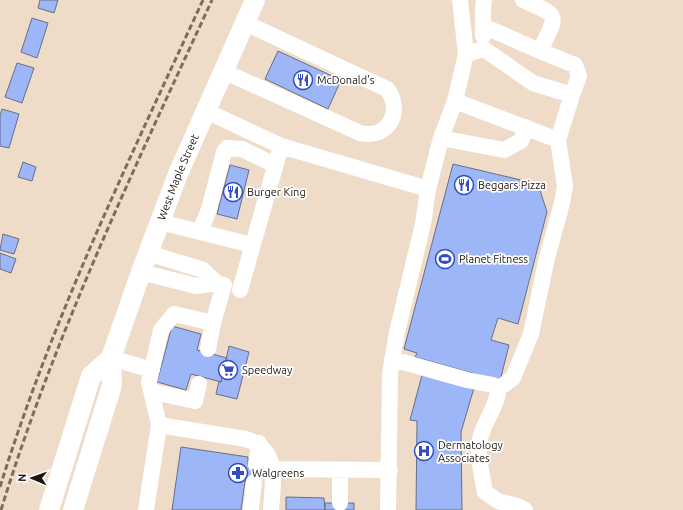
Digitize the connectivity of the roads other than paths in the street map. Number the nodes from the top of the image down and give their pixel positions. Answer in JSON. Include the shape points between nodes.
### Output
{"nodes":[{"id":1,"x":255,"y":0,"type":"edge"},
{"id":2,"x":460,"y":0,"type":"edge"},
{"id":3,"x":484,"y":0,"type":"edge"},
{"id":4,"x":523,"y":0,"type":"edge"},
{"id":5,"x":245,"y":23,"type":"junction"},
{"id":6,"x":483,"y":26,"type":"junction"},
{"id":7,"x":484,"y":49,"type":"junction"},
{"id":8,"x":540,"y":51,"type":"junction"},
{"id":9,"x":466,"y":54,"type":"junction"},
{"id":10,"x":223,"y":71,"type":"junction"},
{"id":11,"x":572,"y":95,"type":"junction"},
{"id":12,"x":455,"y":101,"type":"junction"},
{"id":13,"x":206,"y":111,"type":"junction"},
{"id":14,"x":526,"y":127,"type":"junction"},
{"id":15,"x":440,"y":138,"type":"junction"},
{"id":16,"x":558,"y":140,"type":"junction"},
{"id":17,"x":281,"y":146,"type":"junction"},
{"id":18,"x":275,"y":165,"type":"junction"},
{"id":19,"x":428,"y":189,"type":"junction"},
{"id":20,"x":160,"y":222,"type":"junction"},
{"id":21,"x":200,"y":232,"type":"junction"},
{"id":22,"x":252,"y":245,"type":"junction"},
{"id":23,"x":148,"y":253,"type":"junction"},
{"id":24,"x":141,"y":272,"type":"junction"},
{"id":25,"x":224,"y":285,"type":"dead end"},
{"id":26,"x":240,"y":290,"type":"dead end"},
{"id":27,"x":213,"y":323,"type":"junction"},
{"id":28,"x":208,"y":349,"type":"dead end"},
{"id":29,"x":110,"y":358,"type":"junction"},
{"id":30,"x":392,"y":359,"type":"junction"},
{"id":31,"x":152,"y":370,"type":"junction"},
{"id":32,"x":199,"y":384,"type":"dead end"},
{"id":33,"x":498,"y":388,"type":"junction"},
{"id":34,"x":153,"y":392,"type":"junction"},
{"id":35,"x":159,"y":424,"type":"junction"},
{"id":36,"x":259,"y":443,"type":"junction"},
{"id":37,"x":256,"y":465,"type":"dead end"},
{"id":38,"x":272,"y":469,"type":"junction"},
{"id":39,"x":340,"y":470,"type":"junction"},
{"id":40,"x":390,"y":470,"type":"junction"},
{"id":41,"x":272,"y":492,"type":"junction"},
{"id":42,"x":340,"y":503,"type":"dead end"},
{"id":43,"x":49,"y":510,"type":"edge"},
{"id":44,"x":73,"y":510,"type":"edge"},
{"id":45,"x":146,"y":510,"type":"edge"},
{"id":46,"x":250,"y":510,"type":"edge"},
{"id":47,"x":271,"y":510,"type":"edge"},
{"id":48,"x":388,"y":510,"type":"edge"},
{"id":49,"x":525,"y":510,"type":"edge"}],
"edges":[{"from":1,"to":5,"type":"main road","name":"West Maple Street"},
{"from":2,"to":9,"type":"lane"},
{"from":3,"to":6,"type":"lane"},
{"from":4,"to":8,"type":"lane","via":[[550,11],[553,16],[553,24]]},
{"from":5,"to":10,"type":"main road","name":"West Maple Street"},
{"from":5,"to":10,"type":"lane","via":[[387,89],[392,96],[395,112],[391,121],[382,132],[371,136],[360,134]]},
{"from":6,"to":7,"type":"lane"},
{"from":6,"to":8,"type":"lane"},
{"from":7,"to":9,"type":"lane"},
{"from":7,"to":11,"type":"lane","via":[[533,83]]},
{"from":8,"to":11,"type":"lane","via":[[575,66],[579,76]]},
{"from":9,"to":12,"type":"lane"},
{"from":10,"to":13,"type":"main road","name":"West Maple Street"},
{"from":11,"to":16,"type":"lane"},
{"from":12,"to":14,"type":"lane"},
{"from":12,"to":15,"type":"lane"},
{"from":13,"to":17,"type":"lane"},
{"from":13,"to":20,"type":"main road","name":"West Maple Street"},
{"from":14,"to":15,"type":"lane","via":[[521,140],[504,150]]},
{"from":14,"to":16,"type":"lane"},
{"from":15,"to":19,"type":"lane"},
{"from":16,"to":33,"type":"lane","via":[[565,186],[531,334],[513,378]]},
{"from":17,"to":18,"type":"lane"},
{"from":17,"to":19,"type":"lane"},
{"from":18,"to":21,"type":"lane","via":[[242,149],[227,148]]},
{"from":18,"to":22,"type":"lane"},
{"from":19,"to":30,"type":"lane","via":[[423,224]]},
{"from":20,"to":21,"type":"lane"},
{"from":20,"to":23,"type":"main road","name":"West Maple Street"},
{"from":21,"to":22,"type":"lane"},
{"from":22,"to":26,"type":"lane"},
{"from":23,"to":24,"type":"main road","name":"West Maple Street"},
{"from":23,"to":24,"type":"lane","via":[[203,270],[217,283],[196,286]]},
{"from":24,"to":29,"type":"main road","name":"West Maple Street"},
{"from":25,"to":27,"type":"lane"},
{"from":27,"to":28,"type":"lane"},
{"from":27,"to":31,"type":"lane","via":[[174,314],[162,330]]},
{"from":29,"to":31,"type":"lane"},
{"from":29,"to":43,"type":"main road","name":"West Maple Street","via":[[91,376]]},
{"from":29,"to":44,"type":"main road","name":"West Maple Street","via":[[112,385]]},
{"from":30,"to":33,"type":"lane"},
{"from":30,"to":40,"type":"lane"},
{"from":31,"to":34,"type":"lane","via":[[149,382]]},
{"from":32,"to":34,"type":"lane","via":[[195,401]]},
{"from":33,"to":49,"type":"lane","via":[[499,394],[480,439],[481,472],[485,492],[498,501]]},
{"from":34,"to":35,"type":"lane"},
{"from":35,"to":36,"type":"lane"},
{"from":35,"to":45,"type":"lane"},
{"from":36,"to":37,"type":"lane"},
{"from":36,"to":38,"type":"lane","via":[[270,457]]},
{"from":38,"to":39,"type":"lane"},
{"from":38,"to":41,"type":"lane"},
{"from":39,"to":40,"type":"lane"},
{"from":39,"to":42,"type":"lane"},
{"from":40,"to":48,"type":"lane"},
{"from":41,"to":46,"type":"lane","via":[[253,487]]},
{"from":41,"to":47,"type":"lane"}]}
